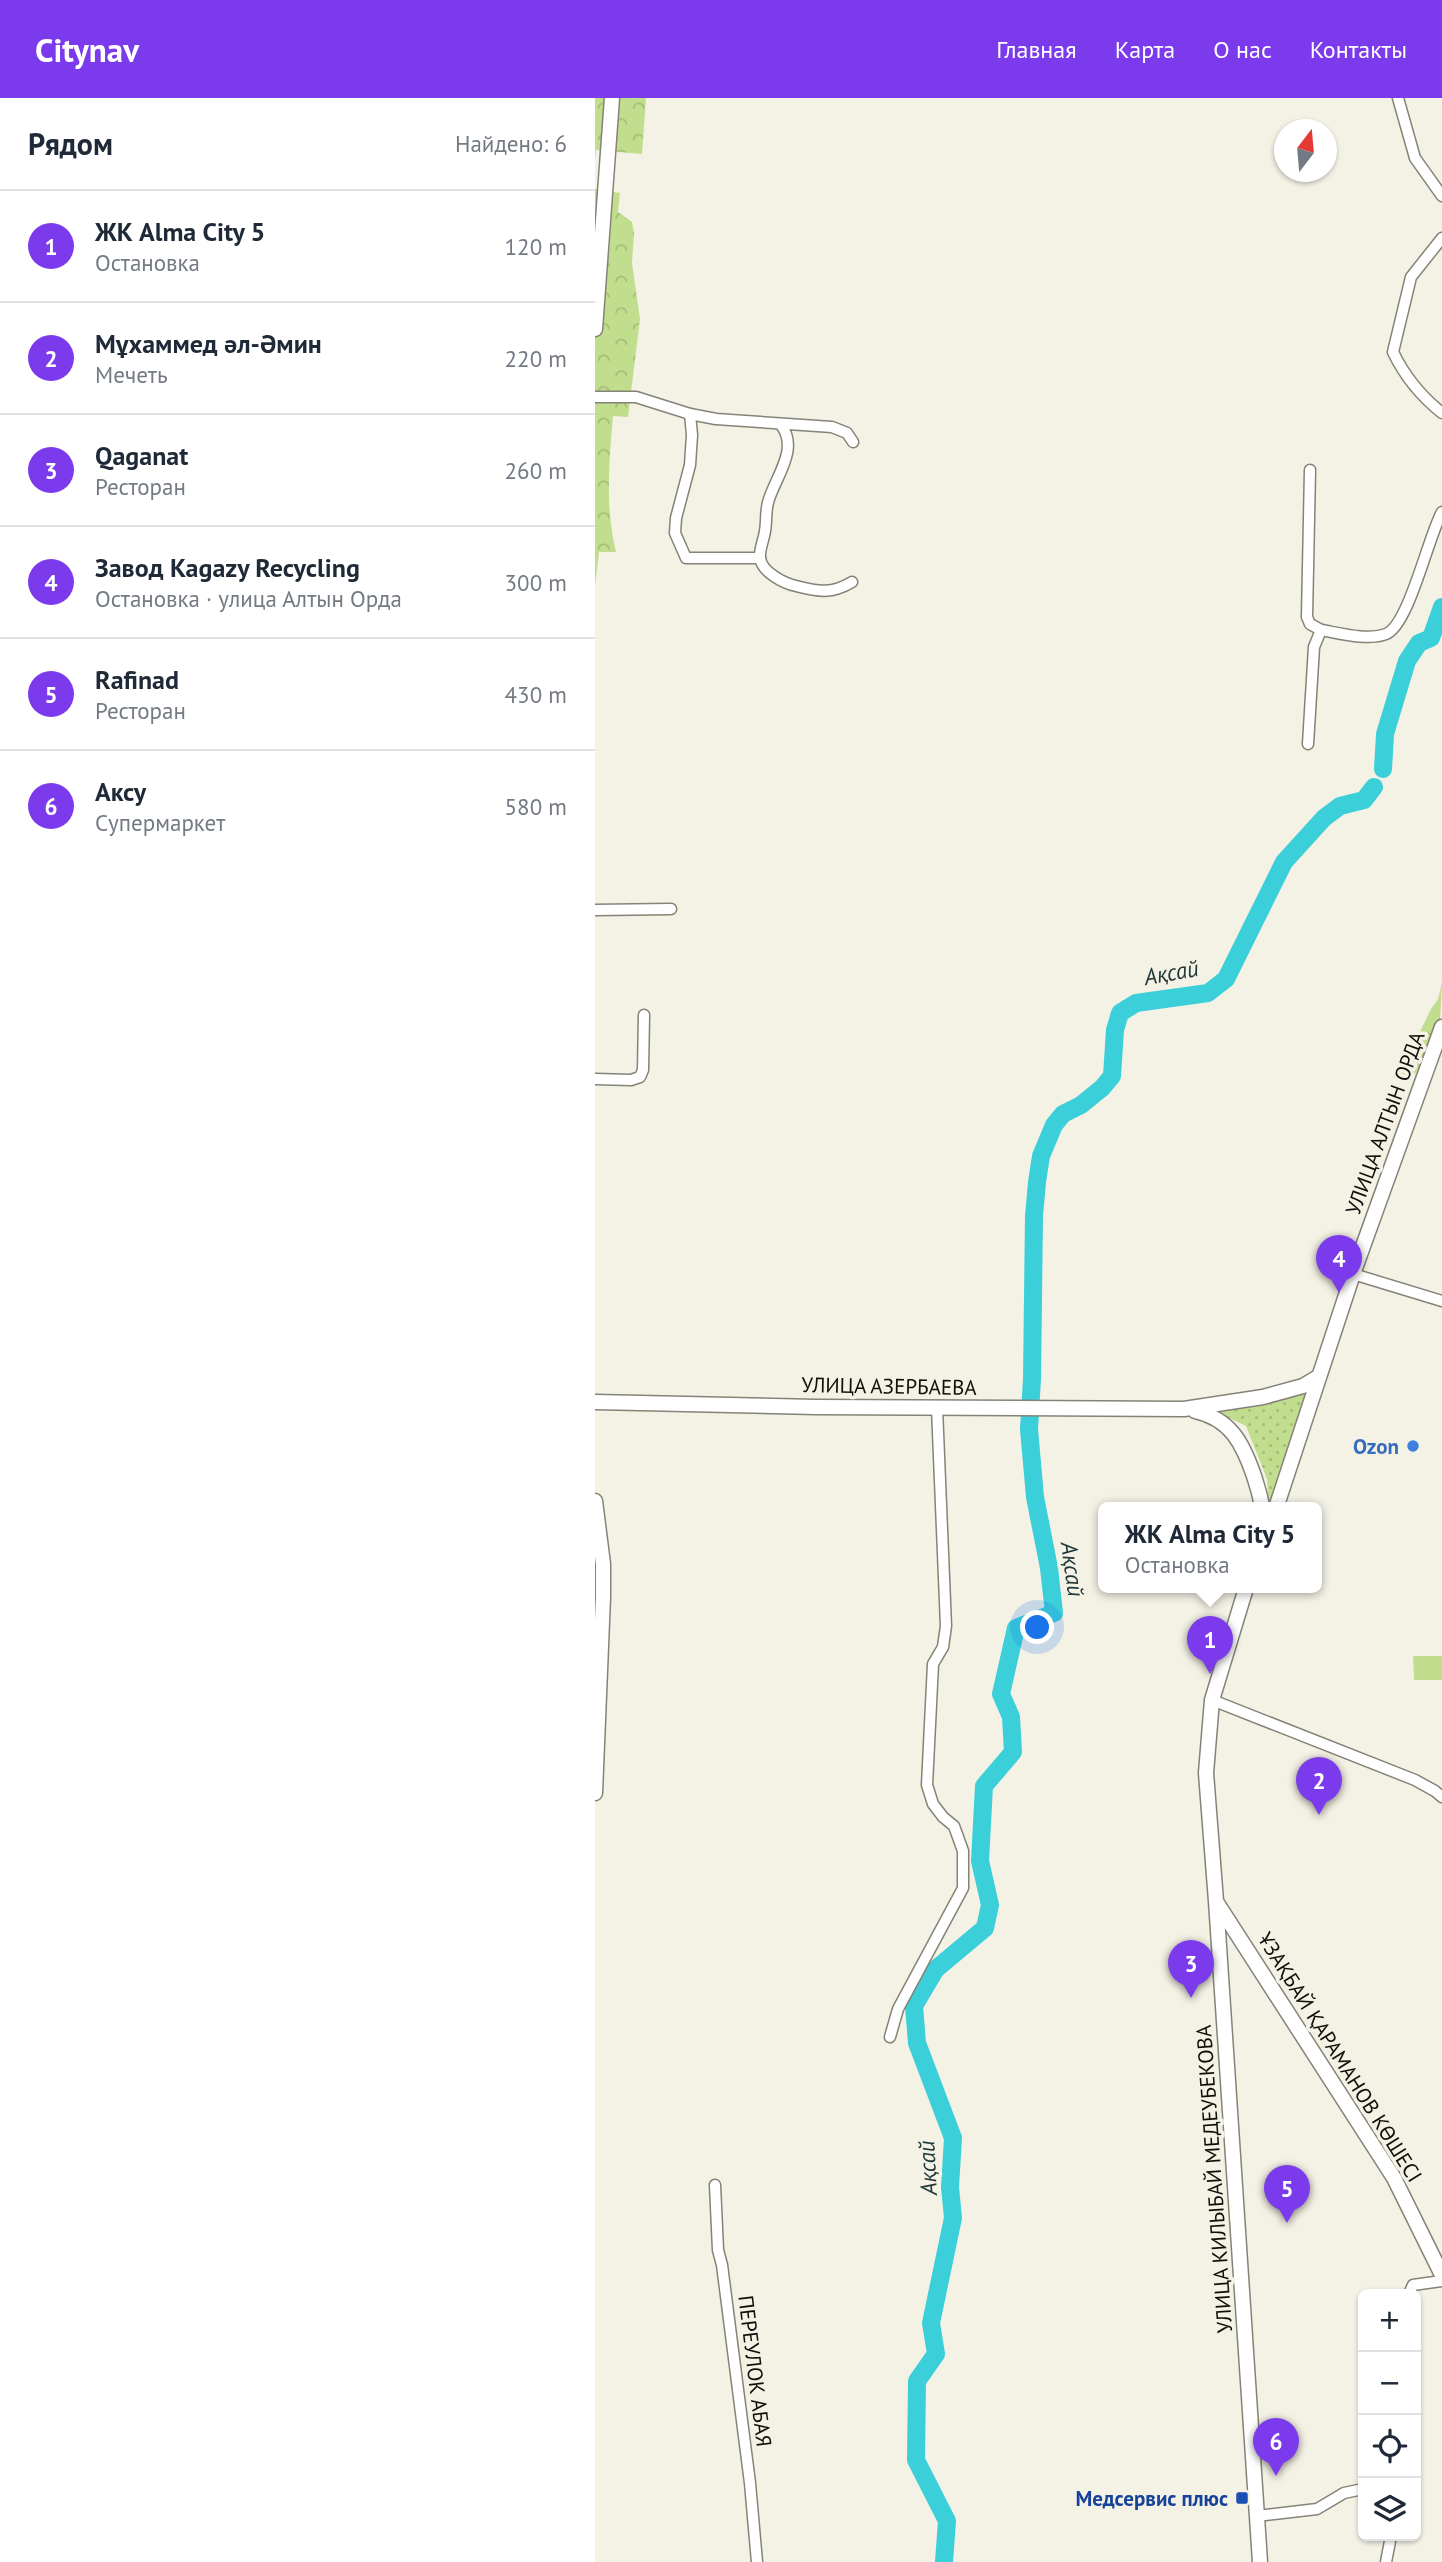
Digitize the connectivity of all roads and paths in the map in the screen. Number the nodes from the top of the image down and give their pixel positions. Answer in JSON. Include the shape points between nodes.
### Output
{"nodes":[{"id":1,"x":612,"y":98,"type":"edge"},
{"id":2,"x":1398,"y":98,"type":"edge"},
{"id":3,"x":1442,"y":196,"type":"edge"},
{"id":4,"x":1442,"y":238,"type":"edge"},
{"id":5,"x":595,"y":329,"type":"edge"},
{"id":6,"x":595,"y":397,"type":"edge"},
{"id":7,"x":1442,"y":413,"type":"edge"},
{"id":8,"x":690,"y":414,"type":"junction"},
{"id":9,"x":781,"y":425,"type":"junction"},
{"id":10,"x":853,"y":442,"type":"dead end"},
{"id":11,"x":1310,"y":470,"type":"dead end"},
{"id":12,"x":1442,"y":512,"type":"edge"},
{"id":13,"x":760,"y":558,"type":"junction"},
{"id":14,"x":852,"y":582,"type":"dead end"},
{"id":15,"x":1321,"y":630,"type":"junction"},
{"id":16,"x":1308,"y":744,"type":"dead end"},
{"id":17,"x":671,"y":909,"type":"dead end"},
{"id":18,"x":595,"y":910,"type":"edge"},
{"id":19,"x":645,"y":1015,"type":"dead end"},
{"id":20,"x":1442,"y":1027,"type":"edge"},
{"id":21,"x":595,"y":1079,"type":"edge"},
{"id":22,"x":1353,"y":1274,"type":"junction"},
{"id":23,"x":1442,"y":1301,"type":"edge"},
{"id":24,"x":1318,"y":1377,"type":"junction"},
{"id":25,"x":595,"y":1402,"type":"edge"},
{"id":26,"x":937,"y":1408,"type":"junction"},
{"id":27,"x":1184,"y":1409,"type":"junction"},
{"id":28,"x":595,"y":1502,"type":"edge"},
{"id":29,"x":1260,"y":1502,"type":"edge"},
{"id":30,"x":1278,"y":1502,"type":"edge"},
{"id":31,"x":1244,"y":1593,"type":"edge"},
{"id":32,"x":1212,"y":1700,"type":"junction"},
{"id":33,"x":595,"y":1793,"type":"edge"},
{"id":34,"x":1442,"y":1797,"type":"edge"},
{"id":35,"x":1216,"y":1901,"type":"junction"},
{"id":36,"x":890,"y":2037,"type":"dead end"},
{"id":37,"x":715,"y":2185,"type":"dead end"},
{"id":38,"x":1442,"y":2275,"type":"edge"},
{"id":39,"x":1442,"y":2281,"type":"edge"},
{"id":40,"x":1411,"y":2289,"type":"edge"},
{"id":41,"x":1358,"y":2490,"type":"edge"},
{"id":42,"x":1257,"y":2516,"type":"junction"},
{"id":43,"x":1390,"y":2541,"type":"edge"},
{"id":44,"x":757,"y":2562,"type":"edge"},
{"id":45,"x":1260,"y":2562,"type":"edge"},
{"id":46,"x":1386,"y":2562,"type":"edge"}],
"edges":[{"from":1,"to":5,"type":"main road"},
{"from":2,"to":3,"type":"street","via":[[1415,158]]},
{"from":4,"to":7,"type":"street","via":[[1411,277],[1393,352],[1430,404]]},
{"from":6,"to":8,"type":"street","via":[[636,397]]},
{"from":8,"to":9,"type":"street"},
{"from":8,"to":13,"type":"street","via":[[690,465],[675,518],[675,533],[686,558]]},
{"from":9,"to":10,"type":"street","via":[[832,427],[847,433]]},
{"from":9,"to":13,"type":"street","via":[[789,442],[769,500]]},
{"from":11,"to":15,"type":"street","via":[[1307,617]]},
{"from":12,"to":15,"type":"street","via":[[1409,599],[1388,633],[1370,636]]},
{"from":13,"to":14,"type":"street","via":[[766,569],[786,584],[838,591]]},
{"from":15,"to":16,"type":"street","via":[[1314,647]]},
{"from":17,"to":18,"type":"street"},
{"from":19,"to":21,"type":"street","via":[[640,1077]]},
{"from":20,"to":22,"type":"main road","name":"УЛИЦА АЛТЫН ОРДА"},
{"from":22,"to":23,"type":"street"},
{"from":22,"to":24,"type":"main road","name":"УЛИЦА АЛТЫН ОРДА"},
{"from":24,"to":27,"type":"main road","name":"УЛИЦА АЗЕРБАЕВА","via":[[1303,1386],[1263,1396]]},
{"from":24,"to":30,"type":"main road"},
{"from":25,"to":26,"type":"main road","name":"УЛИЦА АЗЕРБАЕВА"},
{"from":26,"to":27,"type":"main road","name":"УЛИЦА АЗЕРБАЕВА"},
{"from":26,"to":36,"type":"street","via":[[946,1626],[943,1647],[933,1664],[927,1785],[933,1804],[954,1825],[963,1851],[963,1888],[898,2009]]},
{"from":27,"to":29,"type":"main road","name":"УЛИЦА АЗЕРБАЕВА","via":[[1209,1414],[1239,1438]]},
{"from":28,"to":33,"type":"main road","via":[[603,1564]]},
{"from":31,"to":32,"type":"main road","name":"УЛИЦА КИЛЫБАЙ МЕДЕУБЕКОВА"},
{"from":32,"to":34,"type":"street","via":[[1415,1780]]},
{"from":32,"to":35,"type":"main road","name":"УЛИЦА КИЛЫБАЙ МЕДЕУБЕКОВА","via":[[1206,1773]]},
{"from":35,"to":38,"type":"main road","name":"ҰЗАҚБАЙ ҚАРАМАНОВ КӨШЕСІ","via":[[1394,2178]]},
{"from":35,"to":42,"type":"main road","name":"УЛИЦА КИЛЫБАЙ МЕДЕУБЕКОВА"},
{"from":37,"to":44,"type":"street","name":"ПЕРЕУЛОК АБАЯ","via":[[718,2250]]},
{"from":39,"to":40,"type":"street"},
{"from":41,"to":42,"type":"street","via":[[1343,2493],[1317,2509]]},
{"from":42,"to":45,"type":"main road","name":"УЛИЦА КИЛЫБАЙ МЕДЕУБЕКОВА"},
{"from":43,"to":46,"type":"street"}]}
